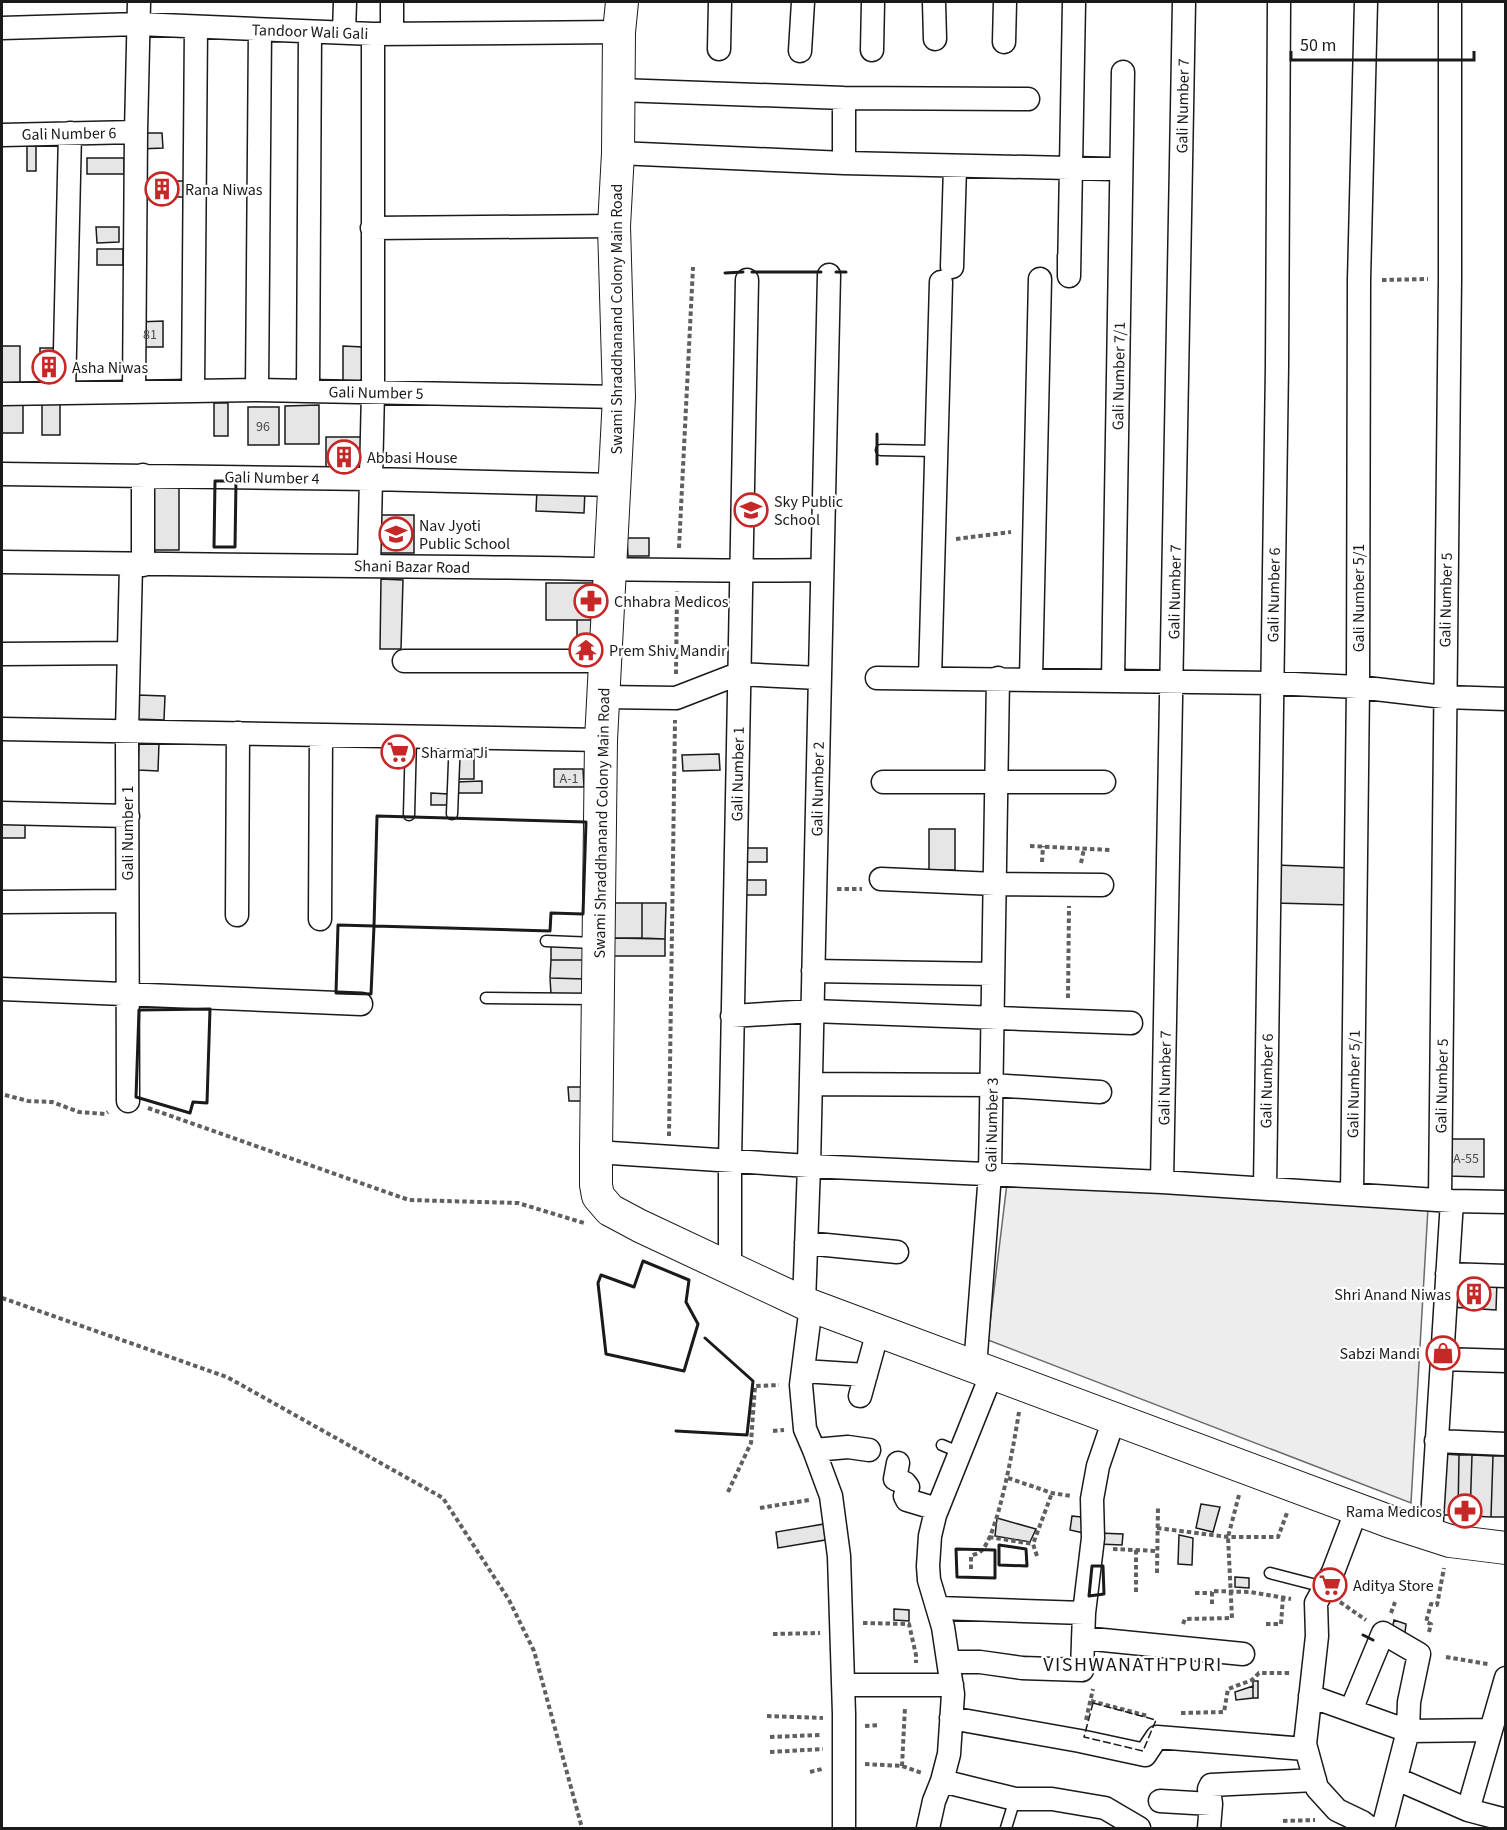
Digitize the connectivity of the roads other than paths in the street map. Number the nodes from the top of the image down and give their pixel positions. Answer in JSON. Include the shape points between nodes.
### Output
{"nodes":[{"id":1,"x":139,"y":2,"type":"edge"},
{"id":2,"x":345,"y":2,"type":"edge"},
{"id":3,"x":392,"y":2,"type":"edge"},
{"id":4,"x":622,"y":2,"type":"edge"},
{"id":5,"x":720,"y":2,"type":"edge"},
{"id":6,"x":803,"y":2,"type":"edge"},
{"id":7,"x":873,"y":2,"type":"edge"},
{"id":8,"x":934,"y":2,"type":"edge"},
{"id":9,"x":1005,"y":2,"type":"edge"},
{"id":10,"x":1074,"y":2,"type":"edge"},
{"id":11,"x":1184,"y":2,"type":"edge"},
{"id":12,"x":1279,"y":2,"type":"edge"},
{"id":13,"x":1366,"y":2,"type":"edge"},
{"id":14,"x":1450,"y":2,"type":"edge"},
{"id":15,"x":138,"y":24,"type":"junction"},
{"id":16,"x":195,"y":27,"type":"junction"},
{"id":17,"x":2,"y":28,"type":"edge"},
{"id":18,"x":260,"y":30,"type":"junction"},
{"id":19,"x":310,"y":32,"type":"junction"},
{"id":20,"x":344,"y":32,"type":"junction"},
{"id":21,"x":620,"y":32,"type":"junction"},
{"id":22,"x":382,"y":33,"type":"junction"},
{"id":23,"x":935,"y":39,"type":"dead end"},
{"id":24,"x":1004,"y":42,"type":"dead end"},
{"id":25,"x":719,"y":49,"type":"dead end"},
{"id":26,"x":872,"y":50,"type":"dead end"},
{"id":27,"x":800,"y":51,"type":"dead end"},
{"id":28,"x":1123,"y":72,"type":"dead end"},
{"id":29,"x":619,"y":90,"type":"junction"},
{"id":30,"x":844,"y":98,"type":"junction"},
{"id":31,"x":1028,"y":99,"type":"dead end"},
{"id":32,"x":136,"y":132,"type":"junction"},
{"id":33,"x":70,"y":134,"type":"junction"},
{"id":34,"x":2,"y":135,"type":"edge"},
{"id":35,"x":618,"y":153,"type":"junction"},
{"id":36,"x":844,"y":163,"type":"junction"},
{"id":37,"x":955,"y":167,"type":"junction"},
{"id":38,"x":1071,"y":169,"type":"junction"},
{"id":39,"x":1112,"y":170,"type":"dead end"},
{"id":40,"x":614,"y":226,"type":"junction"},
{"id":41,"x":372,"y":228,"type":"junction"},
{"id":42,"x":1070,"y":256,"type":"dead end"},
{"id":43,"x":829,"y":275,"type":"dead end"},
{"id":44,"x":747,"y":279,"type":"dead end"},
{"id":45,"x":1040,"y":279,"type":"dead end"},
{"id":46,"x":193,"y":390,"type":"junction"},
{"id":47,"x":257,"y":390,"type":"junction"},
{"id":48,"x":308,"y":391,"type":"junction"},
{"id":49,"x":373,"y":391,"type":"junction"},
{"id":50,"x":134,"y":392,"type":"junction"},
{"id":51,"x":64,"y":393,"type":"junction"},
{"id":52,"x":2,"y":394,"type":"edge"},
{"id":53,"x":619,"y":397,"type":"junction"},
{"id":54,"x":881,"y":450,"type":"dead end"},
{"id":55,"x":936,"y":452,"type":"junction"},
{"id":56,"x":2,"y":474,"type":"edge"},
{"id":57,"x":143,"y":475,"type":"junction"},
{"id":58,"x":371,"y":478,"type":"junction"},
{"id":59,"x":614,"y":485,"type":"junction"},
{"id":60,"x":2,"y":562,"type":"edge"},
{"id":61,"x":137,"y":565,"type":"junction"},
{"id":62,"x":369,"y":566,"type":"junction"},
{"id":63,"x":609,"y":568,"type":"junction"},
{"id":64,"x":822,"y":570,"type":"junction"},
{"id":65,"x":741,"y":571,"type":"junction"},
{"id":66,"x":129,"y":652,"type":"junction"},
{"id":67,"x":2,"y":654,"type":"edge"},
{"id":68,"x":404,"y":662,"type":"dead end"},
{"id":69,"x":606,"y":662,"type":"junction"},
{"id":70,"x":738,"y":674,"type":"junction"},
{"id":71,"x":819,"y":678,"type":"junction"},
{"id":72,"x":877,"y":678,"type":"dead end"},
{"id":73,"x":930,"y":678,"type":"junction"},
{"id":74,"x":998,"y":678,"type":"junction"},
{"id":75,"x":1030,"y":679,"type":"junction"},
{"id":76,"x":1113,"y":680,"type":"junction"},
{"id":77,"x":1171,"y":681,"type":"junction"},
{"id":78,"x":1272,"y":683,"type":"junction"},
{"id":79,"x":1358,"y":687,"type":"junction"},
{"id":80,"x":604,"y":697,"type":"junction"},
{"id":81,"x":1444,"y":698,"type":"junction"},
{"id":82,"x":1506,"y":699,"type":"edge"},
{"id":83,"x":2,"y":729,"type":"edge"},
{"id":84,"x":127,"y":731,"type":"junction"},
{"id":85,"x":238,"y":734,"type":"junction"},
{"id":86,"x":321,"y":735,"type":"junction"},
{"id":87,"x":411,"y":737,"type":"junction"},
{"id":88,"x":455,"y":738,"type":"junction"},
{"id":89,"x":601,"y":740,"type":"junction"},
{"id":90,"x":883,"y":782,"type":"dead end"},
{"id":91,"x":997,"y":782,"type":"junction"},
{"id":92,"x":1104,"y":782,"type":"dead end"},
{"id":93,"x":2,"y":813,"type":"edge"},
{"id":94,"x":452,"y":814,"type":"dead end"},
{"id":95,"x":409,"y":815,"type":"dead end"},
{"id":96,"x":128,"y":816,"type":"junction"},
{"id":97,"x":881,"y":879,"type":"road end"},
{"id":98,"x":995,"y":884,"type":"junction"},
{"id":99,"x":1102,"y":885,"type":"dead end"},
{"id":100,"x":127,"y":901,"type":"junction"},
{"id":101,"x":2,"y":902,"type":"edge"},
{"id":102,"x":237,"y":915,"type":"dead end"},
{"id":103,"x":320,"y":919,"type":"dead end"},
{"id":104,"x":546,"y":941,"type":"dead end"},
{"id":105,"x":598,"y":943,"type":"junction"},
{"id":106,"x":813,"y":971,"type":"junction"},
{"id":107,"x":993,"y":974,"type":"junction"},
{"id":108,"x":2,"y":989,"type":"edge"},
{"id":109,"x":128,"y":994,"type":"junction"},
{"id":110,"x":486,"y":998,"type":"dead end"},
{"id":111,"x":598,"y":999,"type":"junction"},
{"id":112,"x":361,"y":1004,"type":"dead end"},
{"id":113,"x":812,"y":1011,"type":"junction"},
{"id":114,"x":732,"y":1016,"type":"junction"},
{"id":115,"x":993,"y":1017,"type":"junction"},
{"id":116,"x":1131,"y":1023,"type":"dead end"},
{"id":117,"x":811,"y":1084,"type":"junction"},
{"id":118,"x":992,"y":1085,"type":"junction"},
{"id":119,"x":1100,"y":1092,"type":"dead end"},
{"id":120,"x":128,"y":1101,"type":"road end"},
{"id":121,"x":596,"y":1152,"type":"junction"},
{"id":122,"x":730,"y":1161,"type":"junction"},
{"id":123,"x":809,"y":1166,"type":"junction"},
{"id":124,"x":990,"y":1174,"type":"junction"},
{"id":125,"x":1162,"y":1182,"type":"junction"},
{"id":126,"x":1265,"y":1188,"type":"junction"},
{"id":127,"x":1352,"y":1194,"type":"junction"},
{"id":128,"x":1446,"y":1200,"type":"junction"},
{"id":129,"x":1506,"y":1202,"type":"edge"},
{"id":130,"x":806,"y":1243,"type":"junction"},
{"id":131,"x":897,"y":1252,"type":"dead end"},
{"id":132,"x":730,"y":1268,"type":"junction"},
{"id":133,"x":1447,"y":1274,"type":"junction"},
{"id":134,"x":1506,"y":1276,"type":"edge"},
{"id":135,"x":807,"y":1304,"type":"junction"},
{"id":136,"x":878,"y":1331,"type":"junction"},
{"id":137,"x":1442,"y":1359,"type":"junction"},
{"id":138,"x":1506,"y":1361,"type":"edge"},
{"id":139,"x":983,"y":1370,"type":"junction"},
{"id":140,"x":802,"y":1378,"type":"junction"},
{"id":141,"x":1114,"y":1419,"type":"junction"},
{"id":142,"x":1436,"y":1441,"type":"junction"},
{"id":143,"x":1506,"y":1444,"type":"edge"},
{"id":144,"x":814,"y":1450,"type":"junction"},
{"id":145,"x":869,"y":1450,"type":"dead end"},
{"id":146,"x":898,"y":1463,"type":"dead end"},
{"id":147,"x":937,"y":1509,"type":"junction"},
{"id":148,"x":1357,"y":1509,"type":"junction"},
{"id":149,"x":1440,"y":1538,"type":"junction"},
{"id":150,"x":1506,"y":1548,"type":"edge"},
{"id":151,"x":1270,"y":1573,"type":"dead end"},
{"id":152,"x":1320,"y":1594,"type":"junction"},
{"id":153,"x":939,"y":1608,"type":"junction"},
{"id":154,"x":1084,"y":1613,"type":"junction"},
{"id":155,"x":1083,"y":1638,"type":"junction"},
{"id":156,"x":1243,"y":1654,"type":"dead end"},
{"id":157,"x":949,"y":1662,"type":"junction"},
{"id":158,"x":1501,"y":1670,"type":"edge"},
{"id":159,"x":843,"y":1685,"type":"junction"},
{"id":160,"x":952,"y":1685,"type":"junction"},
{"id":161,"x":1311,"y":1686,"type":"junction"},
{"id":162,"x":1352,"y":1710,"type":"junction"},
{"id":163,"x":951,"y":1718,"type":"junction"},
{"id":164,"x":1490,"y":1730,"type":"junction"},
{"id":165,"x":1408,"y":1731,"type":"junction"},
{"id":166,"x":1305,"y":1749,"type":"junction"},
{"id":167,"x":1397,"y":1779,"type":"junction"},
{"id":168,"x":1315,"y":1780,"type":"junction"},
{"id":169,"x":942,"y":1781,"type":"junction"},
{"id":170,"x":1015,"y":1799,"type":"junction"},
{"id":171,"x":1160,"y":1801,"type":"dead end"},
{"id":172,"x":1211,"y":1804,"type":"junction"},
{"id":173,"x":1468,"y":1810,"type":"junction"},
{"id":174,"x":1506,"y":1820,"type":"edge"},
{"id":175,"x":843,"y":1828,"type":"edge"},
{"id":176,"x":928,"y":1828,"type":"edge"},
{"id":177,"x":1006,"y":1828,"type":"edge"},
{"id":178,"x":1139,"y":1828,"type":"edge"},
{"id":179,"x":1209,"y":1828,"type":"edge"},
{"id":180,"x":1370,"y":1828,"type":"edge"},
{"id":181,"x":1383,"y":1828,"type":"edge"}],
"edges":[{"from":1,"to":15,"type":"street"},
{"from":2,"to":20,"type":"street"},
{"from":3,"to":22,"type":"street"},
{"from":4,"to":21,"type":"street","name":"Swami Shraddhanand Colony Main Road"},
{"from":5,"to":25,"type":"street"},
{"from":6,"to":27,"type":"street"},
{"from":7,"to":26,"type":"street"},
{"from":8,"to":23,"type":"street"},
{"from":9,"to":24,"type":"street"},
{"from":10,"to":38,"type":"street"},
{"from":11,"to":77,"type":"street","name":"Gali Number 7"},
{"from":12,"to":78,"type":"street","name":"Gali Number 6"},
{"from":13,"to":79,"type":"street","name":"Gali Number 5/1","via":[[1359,280]]},
{"from":14,"to":81,"type":"street","name":"Gali Number 5"},
{"from":15,"to":16,"type":"street","name":"Tandoor Wali Gali"},
{"from":15,"to":17,"type":"street","name":"Tandoor Wali Gali"},
{"from":15,"to":32,"type":"street"},
{"from":16,"to":18,"type":"street","name":"Tandoor Wali Gali"},
{"from":16,"to":46,"type":"street"},
{"from":18,"to":19,"type":"street","name":"Tandoor Wali Gali"},
{"from":18,"to":47,"type":"street"},
{"from":19,"to":20,"type":"street","name":"Tandoor Wali Gali"},
{"from":19,"to":48,"type":"street"},
{"from":20,"to":22,"type":"street","name":"Tandoor Wali Gali"},
{"from":21,"to":22,"type":"street","name":"Tandoor Wali Gali"},
{"from":21,"to":29,"type":"street","name":"Swami Shraddhanand Colony Main Road"},
{"from":22,"to":41,"type":"street"},
{"from":28,"to":76,"type":"street","name":"Gali Number 7/1"},
{"from":29,"to":30,"type":"street"},
{"from":29,"to":35,"type":"street","name":"Swami Shraddhanand Colony Main Road"},
{"from":30,"to":31,"type":"street"},
{"from":30,"to":36,"type":"street"},
{"from":32,"to":33,"type":"street","name":"Gali Number 6"},
{"from":32,"to":50,"type":"street"},
{"from":33,"to":34,"type":"street","name":"Gali Number 6"},
{"from":33,"to":51,"type":"street"},
{"from":35,"to":36,"type":"street"},
{"from":35,"to":40,"type":"street","name":"Swami Shraddhanand Colony Main Road"},
{"from":36,"to":37,"type":"street"},
{"from":37,"to":38,"type":"street"},
{"from":37,"to":55,"type":"street"},
{"from":38,"to":39,"type":"street"},
{"from":38,"to":42,"type":"street","via":[[1070,252],[1069,264],[1069,276]]},
{"from":40,"to":41,"type":"street"},
{"from":40,"to":53,"type":"street","name":"Swami Shraddhanand Colony Main Road"},
{"from":41,"to":49,"type":"street"},
{"from":43,"to":64,"type":"street","name":"Gali Number 2"},
{"from":44,"to":65,"type":"street","name":"Gali Number 1"},
{"from":45,"to":75,"type":"street"},
{"from":46,"to":47,"type":"street","name":"Gali Number 5"},
{"from":46,"to":50,"type":"street","name":"Gali Number 5"},
{"from":47,"to":48,"type":"street","name":"Gali Number 5"},
{"from":48,"to":49,"type":"street","name":"Gali Number 5"},
{"from":49,"to":53,"type":"street","name":"Gali Number 5"},
{"from":49,"to":58,"type":"street"},
{"from":50,"to":51,"type":"street","name":"Gali Number 5"},
{"from":51,"to":52,"type":"street","name":"Gali Number 5"},
{"from":53,"to":59,"type":"street","name":"Swami Shraddhanand Colony Main Road"},
{"from":54,"to":55,"type":"lane"},
{"from":55,"to":73,"type":"street"},
{"from":56,"to":57,"type":"street","name":"Gali Number 4"},
{"from":57,"to":58,"type":"street","name":"Gali Number 4"},
{"from":57,"to":61,"type":"street","name":"Gali Number 1"},
{"from":58,"to":59,"type":"street","name":"Gali Number 4"},
{"from":58,"to":62,"type":"street"},
{"from":59,"to":63,"type":"street","name":"Swami Shraddhanand Colony Main Road"},
{"from":60,"to":61,"type":"street","name":"Shani Bazar Road"},
{"from":61,"to":62,"type":"street","name":"Shani Bazar Road"},
{"from":61,"to":66,"type":"street","name":"Gali Number 1"},
{"from":62,"to":63,"type":"street","name":"Shani Bazar Road"},
{"from":63,"to":65,"type":"street","name":"Shani Bazar Road"},
{"from":63,"to":69,"type":"street","name":"Swami Shraddhanand Colony Main Road"},
{"from":64,"to":65,"type":"street","name":"Shani Bazar Road"},
{"from":64,"to":71,"type":"street","name":"Gali Number 2"},
{"from":65,"to":70,"type":"street","name":"Gali Number 1"},
{"from":66,"to":67,"type":"street"},
{"from":66,"to":84,"type":"street","name":"Gali Number 1"},
{"from":68,"to":69,"type":"street"},
{"from":69,"to":80,"type":"street","name":"Swami Shraddhanand Colony Main Road"},
{"from":70,"to":71,"type":"street"},
{"from":70,"to":80,"type":"street","via":[[676,698]]},
{"from":70,"to":114,"type":"street","name":"Gali Number 1"},
{"from":71,"to":106,"type":"street","name":"Gali Number 2"},
{"from":72,"to":73,"type":"street"},
{"from":73,"to":74,"type":"street"},
{"from":74,"to":75,"type":"street"},
{"from":74,"to":91,"type":"street","name":"Gali Number 3"},
{"from":75,"to":76,"type":"street"},
{"from":76,"to":77,"type":"street"},
{"from":77,"to":78,"type":"street"},
{"from":77,"to":125,"type":"street","name":"Gali Number 7"},
{"from":78,"to":79,"type":"street"},
{"from":78,"to":126,"type":"street","name":"Gali Number 6"},
{"from":79,"to":81,"type":"street"},
{"from":79,"to":127,"type":"street","name":"Gali Number 5/1"},
{"from":80,"to":89,"type":"street","name":"Swami Shraddhanand Colony Main Road"},
{"from":81,"to":82,"type":"street"},
{"from":81,"to":128,"type":"street","name":"Gali Number 5"},
{"from":83,"to":84,"type":"street"},
{"from":84,"to":85,"type":"street"},
{"from":84,"to":96,"type":"street","name":"Gali Number 1"},
{"from":85,"to":86,"type":"street"},
{"from":85,"to":102,"type":"street"},
{"from":86,"to":87,"type":"street"},
{"from":86,"to":103,"type":"street"},
{"from":87,"to":88,"type":"street"},
{"from":87,"to":95,"type":"lane"},
{"from":88,"to":89,"type":"street"},
{"from":88,"to":94,"type":"lane"},
{"from":89,"to":105,"type":"street","name":"Swami Shraddhanand Colony Main Road"},
{"from":90,"to":91,"type":"street"},
{"from":91,"to":92,"type":"street"},
{"from":91,"to":98,"type":"street","name":"Gali Number 3"},
{"from":93,"to":96,"type":"street"},
{"from":96,"to":100,"type":"street","name":"Gali Number 1"},
{"from":97,"to":98,"type":"street"},
{"from":98,"to":99,"type":"street"},
{"from":98,"to":107,"type":"street","name":"Gali Number 3"},
{"from":100,"to":101,"type":"street"},
{"from":100,"to":109,"type":"street","name":"Gali Number 1"},
{"from":104,"to":105,"type":"lane"},
{"from":105,"to":111,"type":"street","name":"Swami Shraddhanand Colony Main Road"},
{"from":106,"to":107,"type":"street"},
{"from":106,"to":113,"type":"street","name":"Gali Number 2"},
{"from":107,"to":115,"type":"street","name":"Gali Number 3"},
{"from":108,"to":109,"type":"street"},
{"from":109,"to":112,"type":"street"},
{"from":109,"to":120,"type":"street","name":"Gali Number 1"},
{"from":110,"to":111,"type":"lane"},
{"from":111,"to":121,"type":"street","name":"Swami Shraddhanand Colony Main Road"},
{"from":113,"to":114,"type":"street"},
{"from":113,"to":115,"type":"street"},
{"from":113,"to":117,"type":"street","name":"Gali Number 2"},
{"from":114,"to":122,"type":"street","name":"Gali Number 1"},
{"from":115,"to":116,"type":"street"},
{"from":115,"to":118,"type":"street","name":"Gali Number 3"},
{"from":117,"to":118,"type":"street"},
{"from":117,"to":123,"type":"street","name":"Gali Number 2"},
{"from":118,"to":119,"type":"street"},
{"from":118,"to":124,"type":"street","name":"Gali Number 3"},
{"from":121,"to":122,"type":"street"},
{"from":121,"to":132,"type":"street","name":"Swami Shraddhanand Colony Main Road","via":[[598,1196],[610,1210]]},
{"from":122,"to":123,"type":"street"},
{"from":122,"to":132,"type":"street","name":"Gali Number 1"},
{"from":123,"to":124,"type":"street"},
{"from":123,"to":130,"type":"street","name":"Gali Number 2"},
{"from":124,"to":125,"type":"street"},
{"from":124,"to":139,"type":"street","name":"Gali Number 3"},
{"from":125,"to":126,"type":"street"},
{"from":126,"to":127,"type":"street"},
{"from":127,"to":128,"type":"street"},
{"from":128,"to":129,"type":"street"},
{"from":128,"to":133,"type":"street","name":"Gali Number 5"},
{"from":130,"to":131,"type":"street"},
{"from":130,"to":135,"type":"street","name":"Gali Number 2"},
{"from":132,"to":135,"type":"street"},
{"from":133,"to":134,"type":"street"},
{"from":133,"to":137,"type":"street","name":"Gali Number 5"},
{"from":135,"to":136,"type":"street"},
{"from":135,"to":140,"type":"street","name":"Gali Number 2"},
{"from":136,"to":139,"type":"street"},
{"from":136,"to":140,"type":"street","via":[[863,1385]]},
{"from":137,"to":138,"type":"street"},
{"from":137,"to":142,"type":"street","name":"Gali Number 5"},
{"from":139,"to":141,"type":"street"},
{"from":139,"to":147,"type":"street","name":"Gali Number 3","via":[[952,1449]]},
{"from":140,"to":144,"type":"street","name":"Gali Number 2","via":[[805,1429]]},
{"from":141,"to":148,"type":"street"},
{"from":141,"to":154,"type":"street","via":[[1092,1499],[1093,1538]]},
{"from":142,"to":143,"type":"street"},
{"from":142,"to":149,"type":"street","name":"Gali Number 5"},
{"from":144,"to":145,"type":"street"},
{"from":144,"to":159,"type":"street","name":"Gali Number 2","via":[[831,1496],[839,1556]]},
{"from":146,"to":147,"type":"street","via":[[895,1479],[908,1487],[907,1500]]},
{"from":147,"to":153,"type":"street","name":"Gali Number 3","via":[[928,1566]]},
{"from":148,"to":149,"type":"street"},
{"from":148,"to":152,"type":"street","via":[[1333,1572]]},
{"from":149,"to":150,"type":"street"},
{"from":151,"to":152,"type":"lane"},
{"from":152,"to":161,"type":"street"},
{"from":153,"to":154,"type":"street"},
{"from":153,"to":157,"type":"street","name":"Gali Number 3"},
{"from":154,"to":155,"type":"street"},
{"from":155,"to":156,"type":"street"},
{"from":155,"to":157,"type":"street","via":[[1082,1670]]},
{"from":157,"to":160,"type":"street","name":"Gali Number 3"},
{"from":158,"to":164,"type":"street"},
{"from":159,"to":160,"type":"street"},
{"from":159,"to":175,"type":"street","name":"Gali Number 2"},
{"from":160,"to":163,"type":"street","name":"Gali Number 3"},
{"from":161,"to":162,"type":"street"},
{"from":161,"to":166,"type":"street"},
{"from":162,"to":165,"type":"street"},
{"from":162,"to":165,"type":"street","via":[[1383,1633],[1419,1654],[1409,1702]]},
{"from":163,"to":166,"type":"street","via":[[1145,1755],[1162,1729]]},
{"from":163,"to":169,"type":"street","name":"Gali Number 3","via":[[949,1754]]},
{"from":164,"to":165,"type":"street"},
{"from":164,"to":173,"type":"street"},
{"from":165,"to":167,"type":"street"},
{"from":166,"to":168,"type":"street"},
{"from":167,"to":173,"type":"street"},
{"from":167,"to":181,"type":"street"},
{"from":168,"to":172,"type":"street","via":[[1211,1785]]},
{"from":168,"to":180,"type":"street","via":[[1317,1788],[1337,1810]]},
{"from":169,"to":170,"type":"street"},
{"from":169,"to":176,"type":"street","name":"Gali Number 3"},
{"from":170,"to":177,"type":"lane"},
{"from":170,"to":178,"type":"street","via":[[1052,1799],[1105,1808]]},
{"from":171,"to":172,"type":"street"},
{"from":172,"to":179,"type":"street"},
{"from":173,"to":174,"type":"street"}]}
